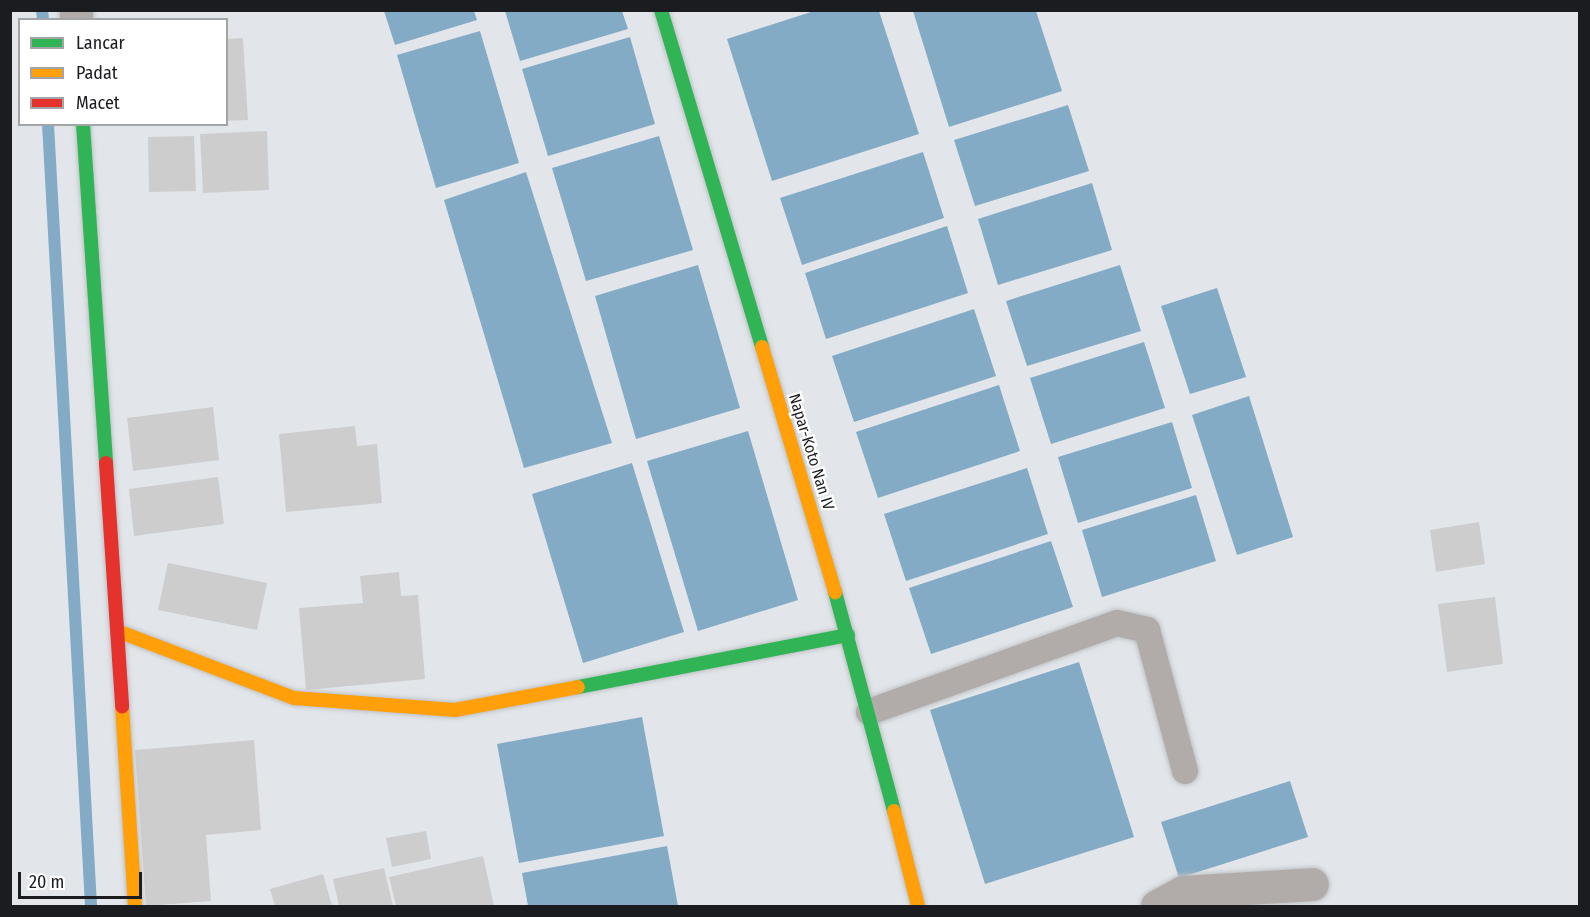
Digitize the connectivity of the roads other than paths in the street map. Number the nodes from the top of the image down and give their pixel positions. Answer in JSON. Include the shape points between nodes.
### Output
{"nodes":[{"id":1,"x":661,"y":10,"type":"edge"},
{"id":2,"x":83,"y":126,"type":"edge"},
{"id":3,"x":120,"y":632,"type":"junction"},
{"id":4,"x":848,"y":635,"type":"junction"},
{"id":5,"x":869,"y":712,"type":"junction"},
{"id":6,"x":1185,"y":771,"type":"dead end"},
{"id":7,"x":1312,"y":884,"type":"dead end"},
{"id":8,"x":135,"y":906,"type":"edge"},
{"id":9,"x":918,"y":906,"type":"edge"},
{"id":10,"x":1157,"y":906,"type":"edge"}],
"edges":[{"from":1,"to":4,"type":"street","name":"Napar-Koto Nan IV"},
{"from":2,"to":3,"type":"street","via":[[107,529]]},
{"from":3,"to":4,"type":"street","via":[[294,698],[455,710]]},
{"from":3,"to":8,"type":"street"},
{"from":4,"to":5,"type":"street","name":"Napar-Koto Nan IV"},
{"from":5,"to":6,"type":"lane","via":[[1117,623],[1147,630]]},
{"from":5,"to":9,"type":"street","name":"Napar-Koto Nan IV"},
{"from":7,"to":10,"type":"street","via":[[1183,892]]}]}
